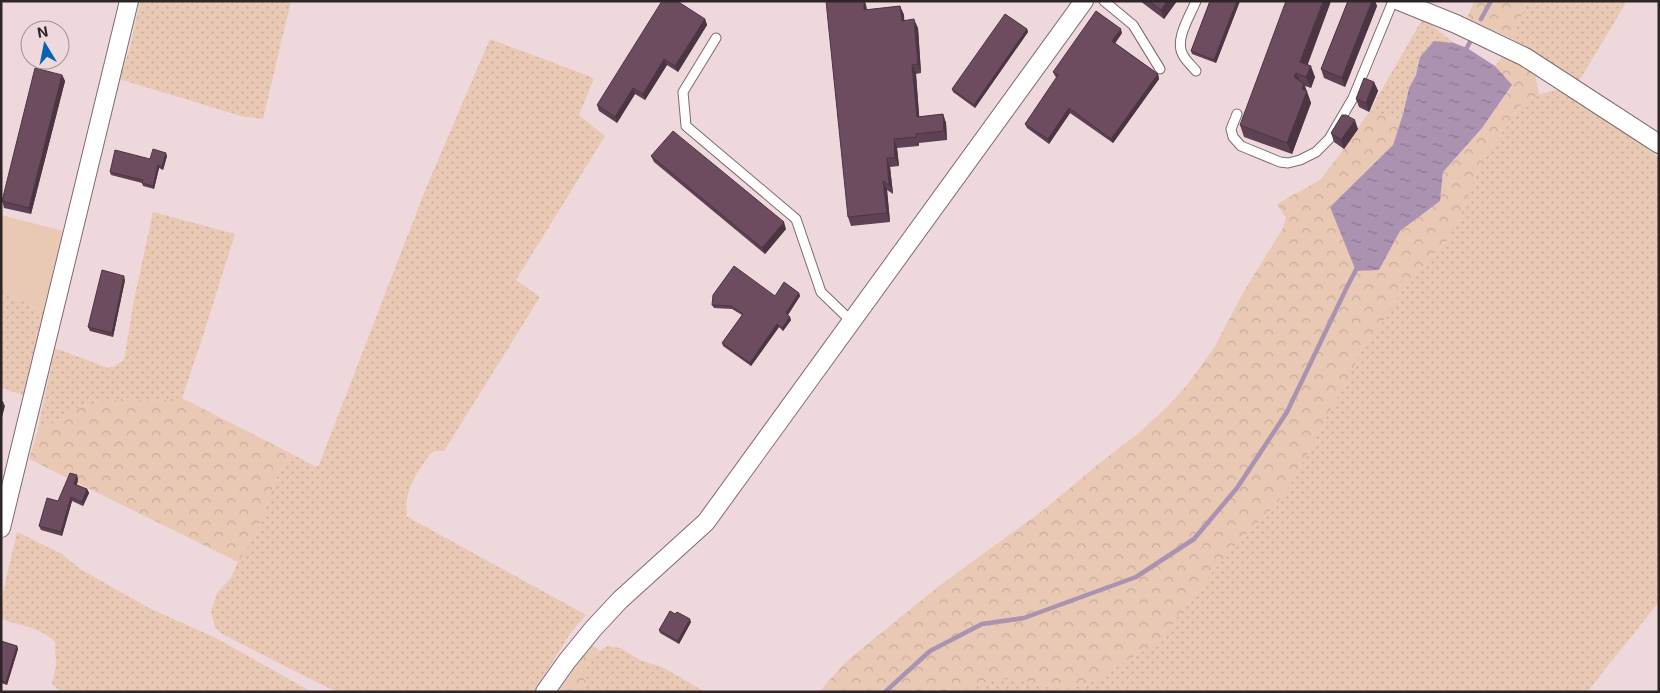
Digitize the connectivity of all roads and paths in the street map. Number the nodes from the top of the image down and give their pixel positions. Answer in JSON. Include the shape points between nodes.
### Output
{"nodes":[{"id":1,"x":129,"y":1,"type":"edge"},
{"id":2,"x":1084,"y":1,"type":"edge"},
{"id":3,"x":1104,"y":1,"type":"edge"},
{"id":4,"x":1196,"y":1,"type":"edge"},
{"id":5,"x":1393,"y":1,"type":"edge"},
{"id":6,"x":1399,"y":1,"type":"edge"},
{"id":7,"x":716,"y":38,"type":"dead end"},
{"id":8,"x":1160,"y":69,"type":"dead end"},
{"id":9,"x":1196,"y":70,"type":"dead end"},
{"id":10,"x":1237,"y":114,"type":"dead end"},
{"id":11,"x":1659,"y":144,"type":"edge"},
{"id":12,"x":851,"y":321,"type":"junction"},
{"id":13,"x":1,"y":528,"type":"edge"},
{"id":14,"x":546,"y":692,"type":"edge"}],
"edges":[{"from":1,"to":13,"type":"street"},
{"from":2,"to":12,"type":"street"},
{"from":3,"to":8,"type":"lane","via":[[1133,25]]},
{"from":4,"to":9,"type":"lane","via":[[1180,39],[1183,56]]},
{"from":5,"to":10,"type":"lane","via":[[1353,98],[1329,139],[1316,152],[1288,163],[1241,146],[1231,129]]},
{"from":6,"to":11,"type":"street","via":[[1525,57]]},
{"from":7,"to":12,"type":"lane","via":[[683,92],[686,126],[796,219],[821,292]]},
{"from":12,"to":14,"type":"street","via":[[706,522],[620,600],[567,661]]}]}
